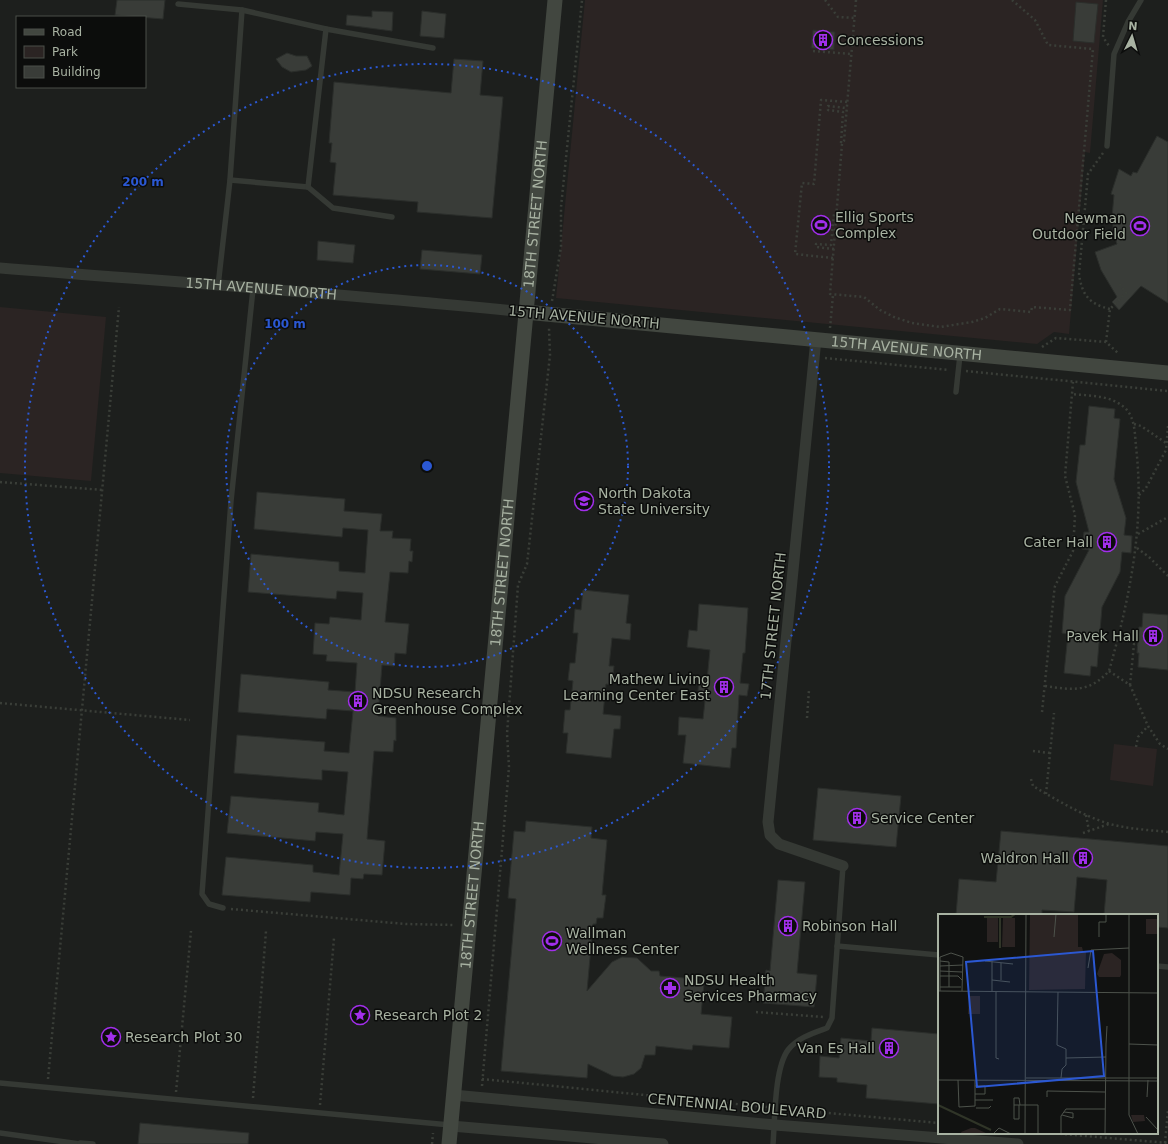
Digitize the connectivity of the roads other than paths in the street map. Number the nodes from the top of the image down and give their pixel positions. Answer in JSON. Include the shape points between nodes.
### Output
{"nodes":[{"id":1,"x":555,"y":0,"type":"edge"},
{"id":2,"x":1141,"y":0,"type":"edge"},
{"id":3,"x":178,"y":4,"type":"dead end"},
{"id":4,"x":242,"y":10,"type":"junction"},
{"id":5,"x":326,"y":29,"type":"junction"},
{"id":6,"x":432,"y":48,"type":"dead end"},
{"id":7,"x":1107,"y":146,"type":"road end"},
{"id":8,"x":230,"y":180,"type":"junction"},
{"id":9,"x":308,"y":186,"type":"junction"},
{"id":10,"x":392,"y":217,"type":"dead end"},
{"id":11,"x":0,"y":268,"type":"edge"},
{"id":12,"x":218,"y":286,"type":"junction"},
{"id":13,"x":253,"y":289,"type":"junction"},
{"id":14,"x":526,"y":312,"type":"junction"},
{"id":15,"x":816,"y":339,"type":"junction"},
{"id":16,"x":960,"y":353,"type":"junction"},
{"id":17,"x":1168,"y":373,"type":"edge"},
{"id":18,"x":956,"y":392,"type":"dead end"},
{"id":19,"x":843,"y":866,"type":"joint"},
{"id":20,"x":223,"y":908,"type":"road end"},
{"id":21,"x":837,"y":946,"type":"junction"},
{"id":22,"x":938,"y":955,"type":"edge"},
{"id":23,"x":1158,"y":966,"type":"edge"},
{"id":24,"x":1168,"y":967,"type":"edge"},
{"id":25,"x":0,"y":1083,"type":"edge"},
{"id":26,"x":453,"y":1096,"type":"junction"},
{"id":27,"x":775,"y":1125,"type":"junction"},
{"id":28,"x":451,"y":1126,"type":"junction"},
{"id":29,"x":0,"y":1134,"type":"edge"},
{"id":30,"x":80,"y":1143,"type":"edge"},
{"id":31,"x":93,"y":1144,"type":"edge"},
{"id":32,"x":449,"y":1144,"type":"edge"},
{"id":33,"x":663,"y":1144,"type":"edge"},
{"id":34,"x":773,"y":1144,"type":"edge"},
{"id":35,"x":1018,"y":1144,"type":"edge"}],
"edges":[{"from":1,"to":14,"type":"street","name":"18TH STREET NORTH"},
{"from":2,"to":7,"type":"lane","via":[[1114,54]]},
{"from":3,"to":4,"type":"lane"},
{"from":4,"to":5,"type":"lane"},
{"from":4,"to":8,"type":"lane"},
{"from":5,"to":6,"type":"lane"},
{"from":5,"to":9,"type":"lane"},
{"from":8,"to":9,"type":"lane"},
{"from":8,"to":12,"type":"lane"},
{"from":9,"to":10,"type":"lane","via":[[333,208]]},
{"from":11,"to":12,"type":"street","name":"15TH AVENUE NORTH"},
{"from":12,"to":13,"type":"street","name":"15TH AVENUE NORTH"},
{"from":13,"to":14,"type":"street","name":"15TH AVENUE NORTH","via":[[385,298]]},
{"from":13,"to":20,"type":"lane","via":[[231,501],[202,894],[208,904]]},
{"from":14,"to":15,"type":"street","name":"15TH AVENUE NORTH"},
{"from":14,"to":26,"type":"street","name":"18TH STREET NORTH"},
{"from":15,"to":16,"type":"street","name":"15TH AVENUE NORTH"},
{"from":15,"to":19,"type":"street","name":"17TH STREET NORTH","via":[[768,822],[770,835],[779,844]]},
{"from":16,"to":17,"type":"street","name":"15TH AVENUE NORTH"},
{"from":16,"to":18,"type":"lane"},
{"from":19,"to":21,"type":"lane"},
{"from":21,"to":22,"type":"lane"},
{"from":21,"to":27,"type":"lane","via":[[832,1018],[827,1028],[806,1035],[788,1050],[780,1069]]},
{"from":23,"to":24,"type":"lane"},
{"from":25,"to":28,"type":"lane"},
{"from":26,"to":27,"type":"street","name":"CENTENNIAL BOULEVARD"},
{"from":26,"to":28,"type":"street","name":"18TH STREET NORTH"},
{"from":27,"to":34,"type":"lane"},
{"from":27,"to":35,"type":"street","name":"CENTENNIAL BOULEVARD"},
{"from":28,"to":32,"type":"street","name":"18TH STREET NORTH"},
{"from":28,"to":33,"type":"street"},
{"from":29,"to":30,"type":"lane"},
{"from":30,"to":31,"type":"lane"}]}
